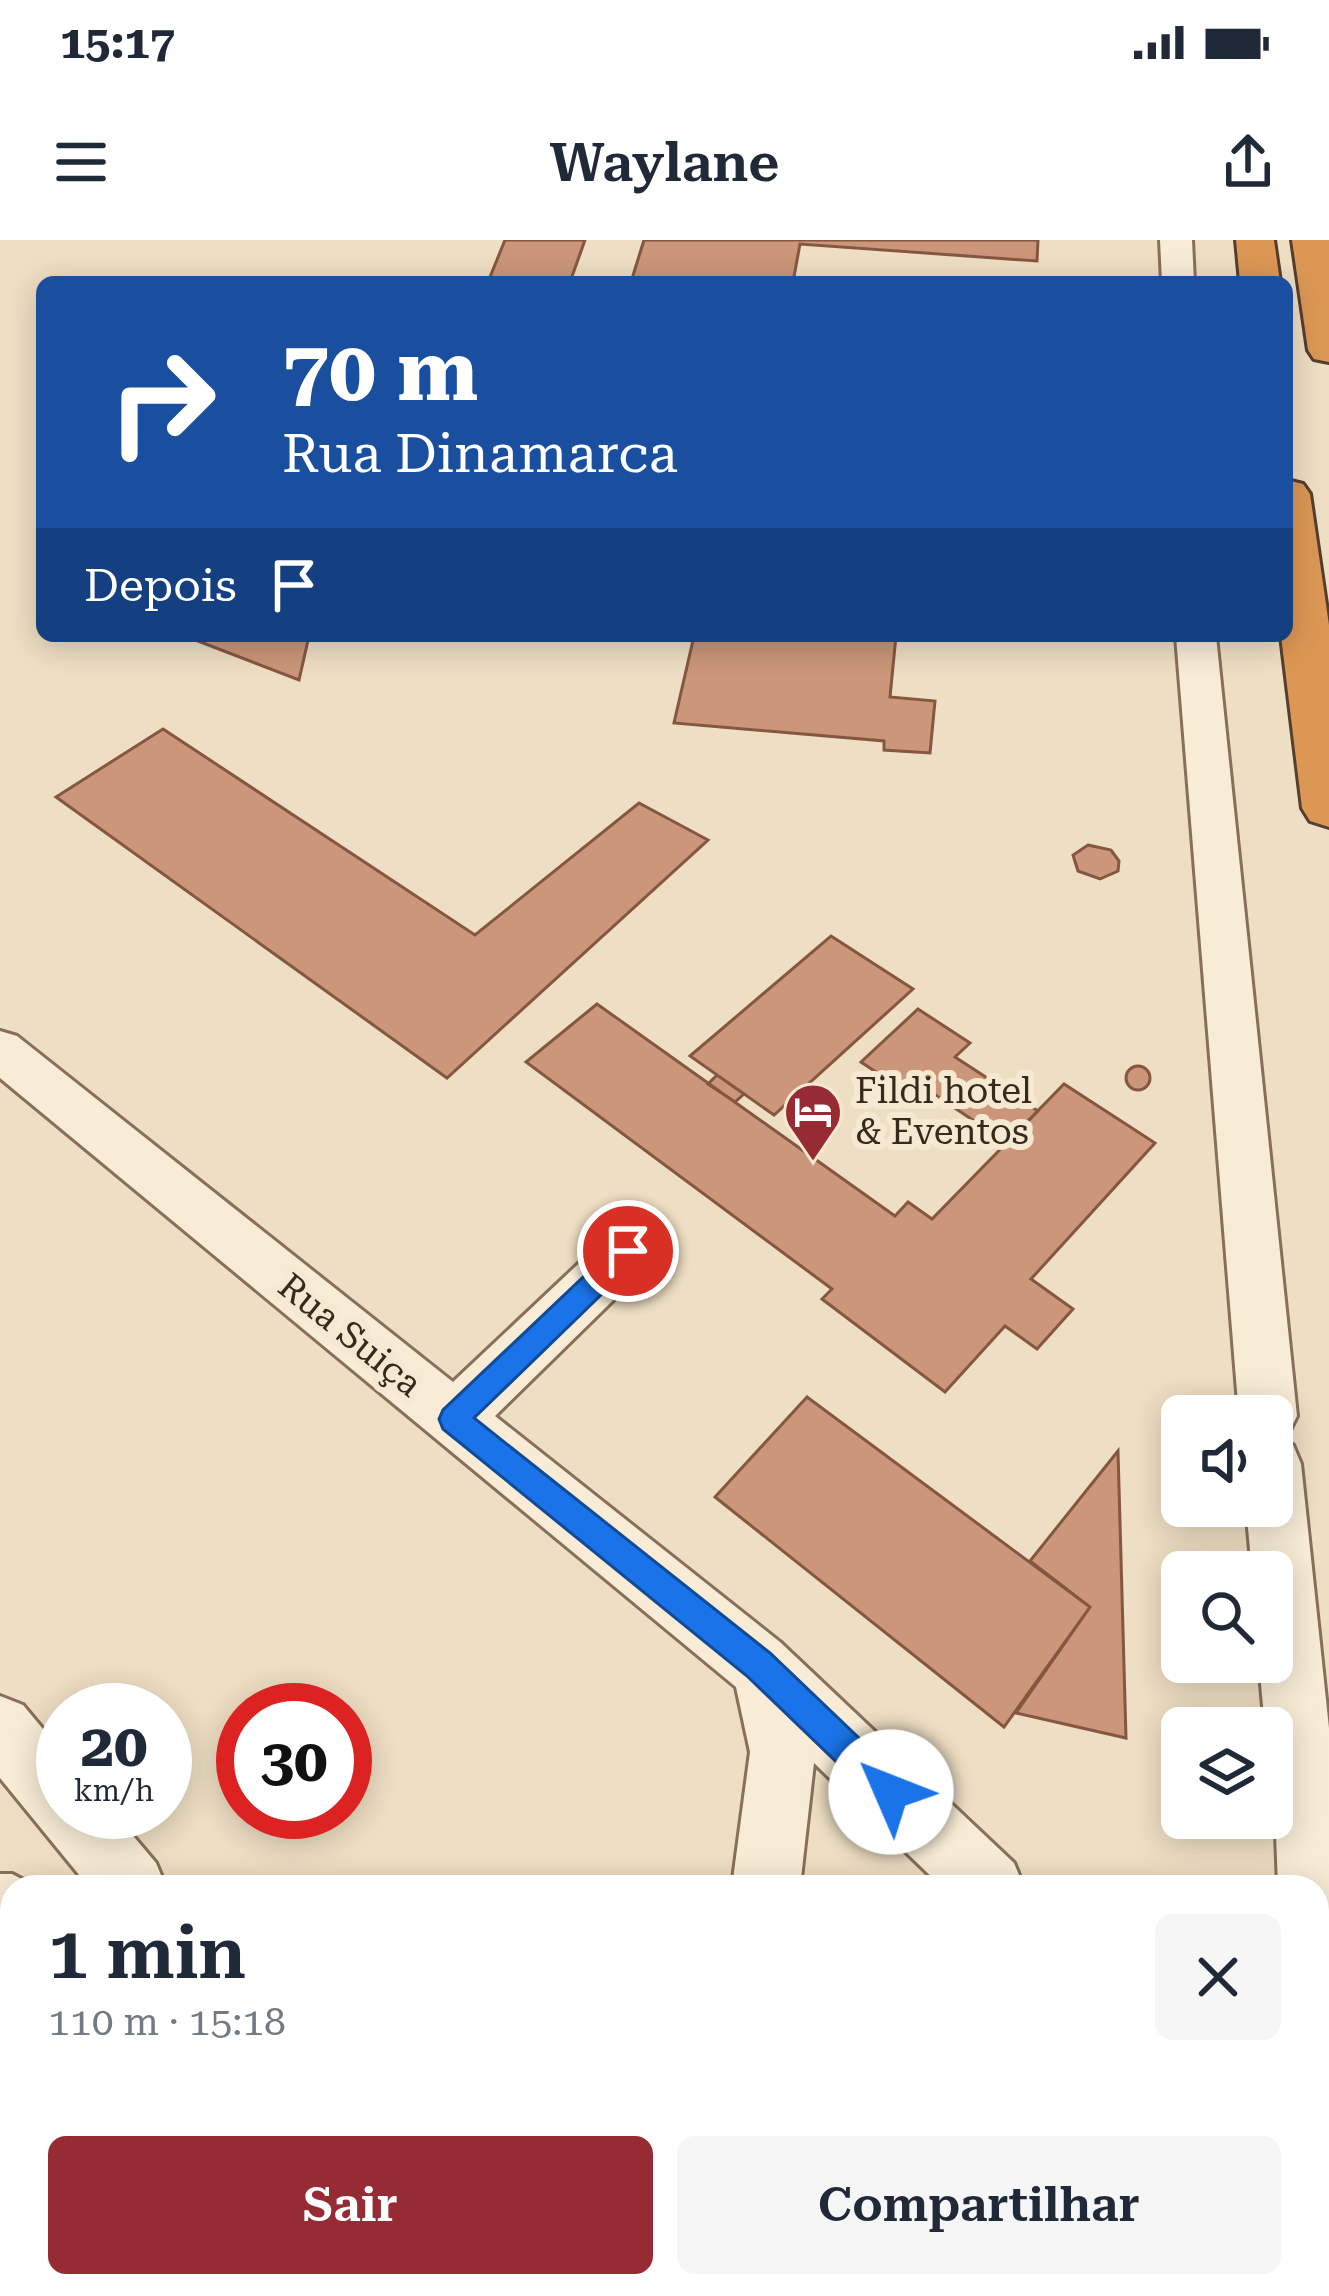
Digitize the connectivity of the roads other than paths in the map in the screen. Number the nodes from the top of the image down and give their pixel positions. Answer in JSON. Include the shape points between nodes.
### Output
{"nodes":[{"id":1,"x":1176,"y":240,"type":"edge"},
{"id":2,"x":1255,"y":240,"type":"edge"},
{"id":3,"x":1311,"y":240,"type":"edge"},
{"id":4,"x":1178,"y":276,"type":"edge"},
{"id":5,"x":1259,"y":276,"type":"edge"},
{"id":6,"x":1329,"y":350,"type":"edge"},
{"id":7,"x":1293,"y":539,"type":"edge"},
{"id":8,"x":1197,"y":642,"type":"edge"},
{"id":9,"x":1329,"y":808,"type":"edge"},
{"id":10,"x":0,"y":1050,"type":"edge"},
{"id":11,"x":628,"y":1251,"type":"dead end"},
{"id":12,"x":1266,"y":1395,"type":"edge"},
{"id":13,"x":453,"y":1419,"type":"junction"},
{"id":14,"x":1278,"y":1527,"type":"edge"},
{"id":15,"x":758,"y":1664,"type":"junction"},
{"id":16,"x":0,"y":1728,"type":"edge"},
{"id":17,"x":36,"y":1771,"type":"edge"},
{"id":18,"x":92,"y":1839,"type":"edge"},
{"id":19,"x":122,"y":1875,"type":"edge"},
{"id":20,"x":768,"y":1875,"type":"edge"},
{"id":21,"x":978,"y":1875,"type":"edge"},
{"id":22,"x":1311,"y":1875,"type":"edge"}],
"edges":[{"from":1,"to":4,"type":"street"},
{"from":2,"to":5,"type":"highway"},
{"from":3,"to":6,"type":"highway"},
{"from":7,"to":9,"type":"highway"},
{"from":8,"to":12,"type":"street"},
{"from":10,"to":13,"type":"street","name":"Rua Suiça"},
{"from":11,"to":13,"type":"street"},
{"from":13,"to":15,"type":"street","name":"Rua Suiça"},
{"from":14,"to":22,"type":"street"},
{"from":15,"to":20,"type":"street","via":[[784,1732]]},
{"from":15,"to":21,"type":"street","name":"Rua Suiça"},
{"from":16,"to":17,"type":"street"},
{"from":18,"to":19,"type":"street"}]}
